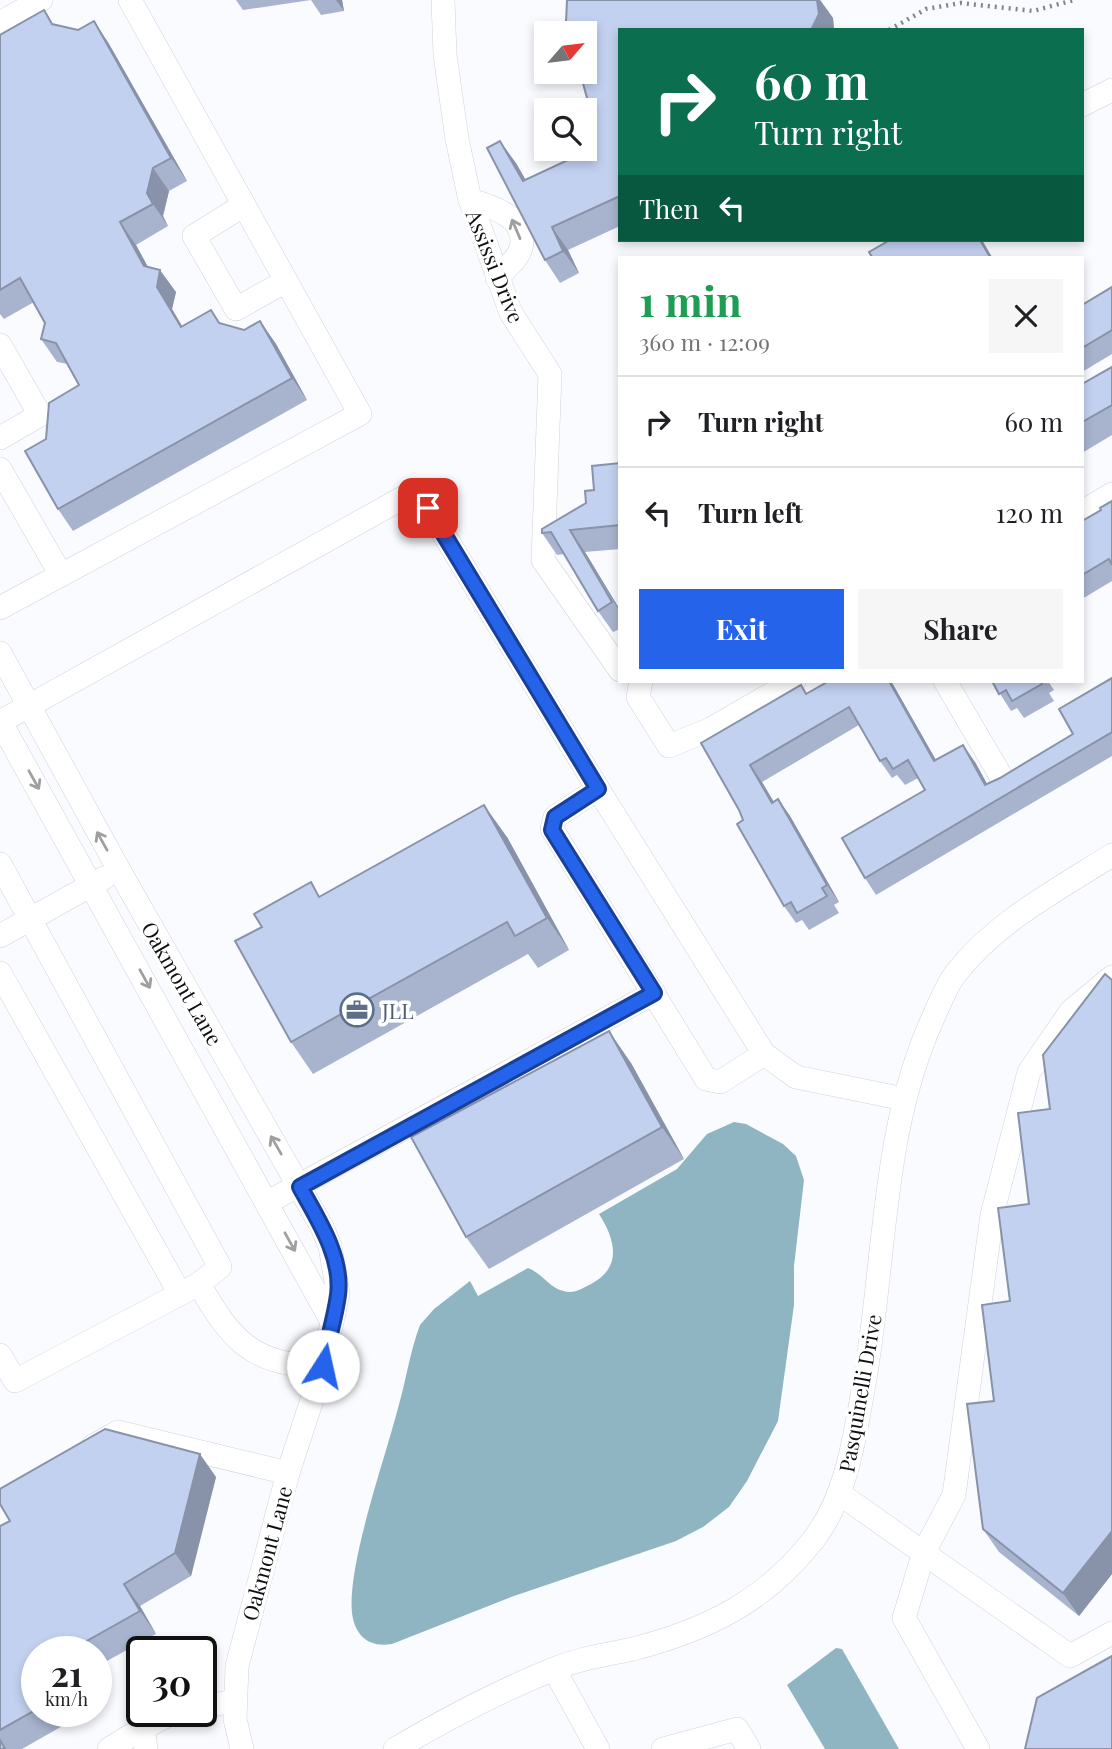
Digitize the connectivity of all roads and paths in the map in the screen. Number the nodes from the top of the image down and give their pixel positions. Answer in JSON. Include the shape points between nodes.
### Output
{"nodes":[{"id":1,"x":41,"y":0,"type":"edge"},
{"id":2,"x":130,"y":0,"type":"edge"},
{"id":3,"x":443,"y":0,"type":"edge"},
{"id":4,"x":1074,"y":0,"type":"edge"},
{"id":5,"x":0,"y":23,"type":"edge"},
{"id":6,"x":893,"y":28,"type":"edge"},
{"id":7,"x":1112,"y":90,"type":"edge"},
{"id":8,"x":1084,"y":104,"type":"edge"},
{"id":9,"x":470,"y":200,"type":"junction"},
{"id":10,"x":244,"y":205,"type":"junction"},
{"id":11,"x":497,"y":278,"type":"junction"},
{"id":12,"x":286,"y":281,"type":"junction"},
{"id":13,"x":0,"y":345,"type":"edge"},
{"id":14,"x":0,"y":438,"type":"edge"},
{"id":15,"x":0,"y":469,"type":"edge"},
{"id":16,"x":1112,"y":494,"type":"edge"},
{"id":17,"x":1084,"y":511,"type":"edge"},
{"id":18,"x":61,"y":575,"type":"junction"},
{"id":19,"x":0,"y":608,"type":"edge"},
{"id":20,"x":0,"y":653,"type":"edge"},
{"id":21,"x":618,"y":667,"type":"edge"},
{"id":22,"x":791,"y":683,"type":"edge"},
{"id":23,"x":947,"y":683,"type":"edge"},
{"id":24,"x":635,"y":686,"type":"edge"},
{"id":25,"x":27,"y":707,"type":"junction"},
{"id":26,"x":0,"y":721,"type":"edge"},
{"id":27,"x":1004,"y":783,"type":"edge"},
{"id":28,"x":598,"y":789,"type":"junction"},
{"id":29,"x":1112,"y":855,"type":"edge"},
{"id":30,"x":0,"y":864,"type":"edge"},
{"id":31,"x":119,"y":870,"type":"junction"},
{"id":32,"x":92,"y":884,"type":"junction"},
{"id":33,"x":31,"y":918,"type":"junction"},
{"id":34,"x":0,"y":936,"type":"edge"},
{"id":35,"x":0,"y":973,"type":"edge"},
{"id":36,"x":1112,"y":976,"type":"edge"},
{"id":37,"x":654,"y":993,"type":"junction"},
{"id":38,"x":764,"y":1054,"type":"junction"},
{"id":39,"x":904,"y":1099,"type":"junction"},
{"id":40,"x":300,"y":1187,"type":"junction"},
{"id":41,"x":268,"y":1202,"type":"junction"},
{"id":42,"x":189,"y":1288,"type":"junction"},
{"id":43,"x":331,"y":1320,"type":"junction"},
{"id":44,"x":0,"y":1355,"type":"edge"},
{"id":45,"x":323,"y":1366,"type":"junction"},
{"id":46,"x":71,"y":1459,"type":"edge"},
{"id":47,"x":288,"y":1473,"type":"junction"},
{"id":48,"x":840,"y":1494,"type":"junction"},
{"id":49,"x":924,"y":1552,"type":"junction"},
{"id":50,"x":1112,"y":1633,"type":"edge"},
{"id":51,"x":554,"y":1669,"type":"junction"},
{"id":52,"x":234,"y":1700,"type":"junction"},
{"id":53,"x":217,"y":1704,"type":"edge"},
{"id":54,"x":158,"y":1727,"type":"edge"},
{"id":55,"x":144,"y":1739,"type":"edge"},
{"id":56,"x":675,"y":1747,"type":"edge"},
{"id":57,"x":109,"y":1749,"type":"edge"},
{"id":58,"x":242,"y":1749,"type":"edge"},
{"id":59,"x":395,"y":1749,"type":"edge"},
{"id":60,"x":598,"y":1749,"type":"edge"},
{"id":61,"x":749,"y":1749,"type":"edge"},
{"id":62,"x":978,"y":1749,"type":"edge"}],
"edges":[{"from":1,"to":5,"type":"street"},
{"from":2,"to":10,"type":"street"},
{"from":3,"to":9,"type":"street","name":"Assissi Drive","via":[[445,55]]},
{"from":4,"to":6,"type":"path","via":[[1033,11],[961,2],[926,9]]},
{"from":7,"to":8,"type":"street"},
{"from":9,"to":11,"type":"street","name":"Assissi Drive"},
{"from":11,"to":9,"type":"street","one_way":true,"via":[[521,248],[521,237],[506,213]]},
{"from":10,"to":12,"type":"street"},
{"from":10,"to":12,"type":"street","via":[[194,236],[236,309]]},
{"from":11,"to":21,"type":"street","name":"Assissi Drive","via":[[511,313],[550,374],[543,560]]},
{"from":12,"to":18,"type":"street","via":[[360,414]]},
{"from":13,"to":14,"type":"street","via":[[40,415]]},
{"from":15,"to":18,"type":"street"},
{"from":16,"to":17,"type":"street"},
{"from":18,"to":19,"type":"street"},
{"from":20,"to":25,"type":"street","name":"Oakmont Lane"},
{"from":22,"to":24,"type":"street","via":[[712,729],[669,746]]},
{"from":23,"to":27,"type":"street"},
{"from":25,"to":26,"type":"street"},
{"from":25,"to":28,"type":"street","via":[[417,490]]},
{"from":31,"to":25,"type":"street","name":"Oakmont Lane","one_way":true},
{"from":26,"to":32,"type":"street","name":"Oakmont Lane","one_way":true},
{"from":28,"to":37,"type":"street","via":[[555,817],[552,830]]},
{"from":28,"to":38,"type":"street"},
{"from":29,"to":39,"type":"street","name":"Pasquinelli Drive","via":[[1018,914],[954,975],[915,1057]]},
{"from":30,"to":33,"type":"street"},
{"from":31,"to":32,"type":"street"},
{"from":40,"to":31,"type":"street","name":"Oakmont Lane","one_way":true},
{"from":32,"to":33,"type":"street"},
{"from":32,"to":41,"type":"street","name":"Oakmont Lane","one_way":true},
{"from":33,"to":34,"type":"street"},
{"from":33,"to":42,"type":"street","via":[[220,1267]]},
{"from":35,"to":42,"type":"street"},
{"from":36,"to":49,"type":"street","via":[[1072,1011],[1029,1072],[992,1215],[954,1495]]},
{"from":37,"to":38,"type":"street","via":[[706,1079],[720,1082]]},
{"from":37,"to":40,"type":"street"},
{"from":38,"to":39,"type":"street","via":[[796,1077]]},
{"from":39,"to":48,"type":"street","name":"Pasquinelli Drive","via":[[867,1368]]},
{"from":40,"to":41,"type":"street"},
{"from":40,"to":43,"type":"street","name":"Oakmont Lane","via":[[322,1227],[335,1265],[338,1293]]},
{"from":41,"to":43,"type":"street","name":"Oakmont Lane","one_way":true},
{"from":42,"to":44,"type":"street","via":[[15,1381]]},
{"from":42,"to":45,"type":"street","via":[[248,1349],[287,1366]]},
{"from":43,"to":45,"type":"street","name":"Oakmont Lane"},
{"from":45,"to":47,"type":"street","name":"Oakmont Lane"},
{"from":46,"to":47,"type":"street","via":[[118,1432]]},
{"from":47,"to":52,"type":"street","name":"Oakmont Lane","via":[[243,1639]]},
{"from":48,"to":49,"type":"street"},
{"from":48,"to":51,"type":"street","name":"Pasquinelli Drive","via":[[814,1539],[747,1602],[713,1623]]},
{"from":49,"to":50,"type":"street","via":[[1070,1656]]},
{"from":49,"to":62,"type":"street","via":[[904,1618]]},
{"from":51,"to":59,"type":"street","name":"Pasquinelli Drive","via":[[466,1709]]},
{"from":51,"to":60,"type":"street"},
{"from":52,"to":53,"type":"street"},
{"from":52,"to":58,"type":"street","name":"Oakmont Lane"},
{"from":54,"to":55,"type":"street"},
{"from":55,"to":57,"type":"street"},
{"from":56,"to":61,"type":"street","via":[[737,1729]]}]}
